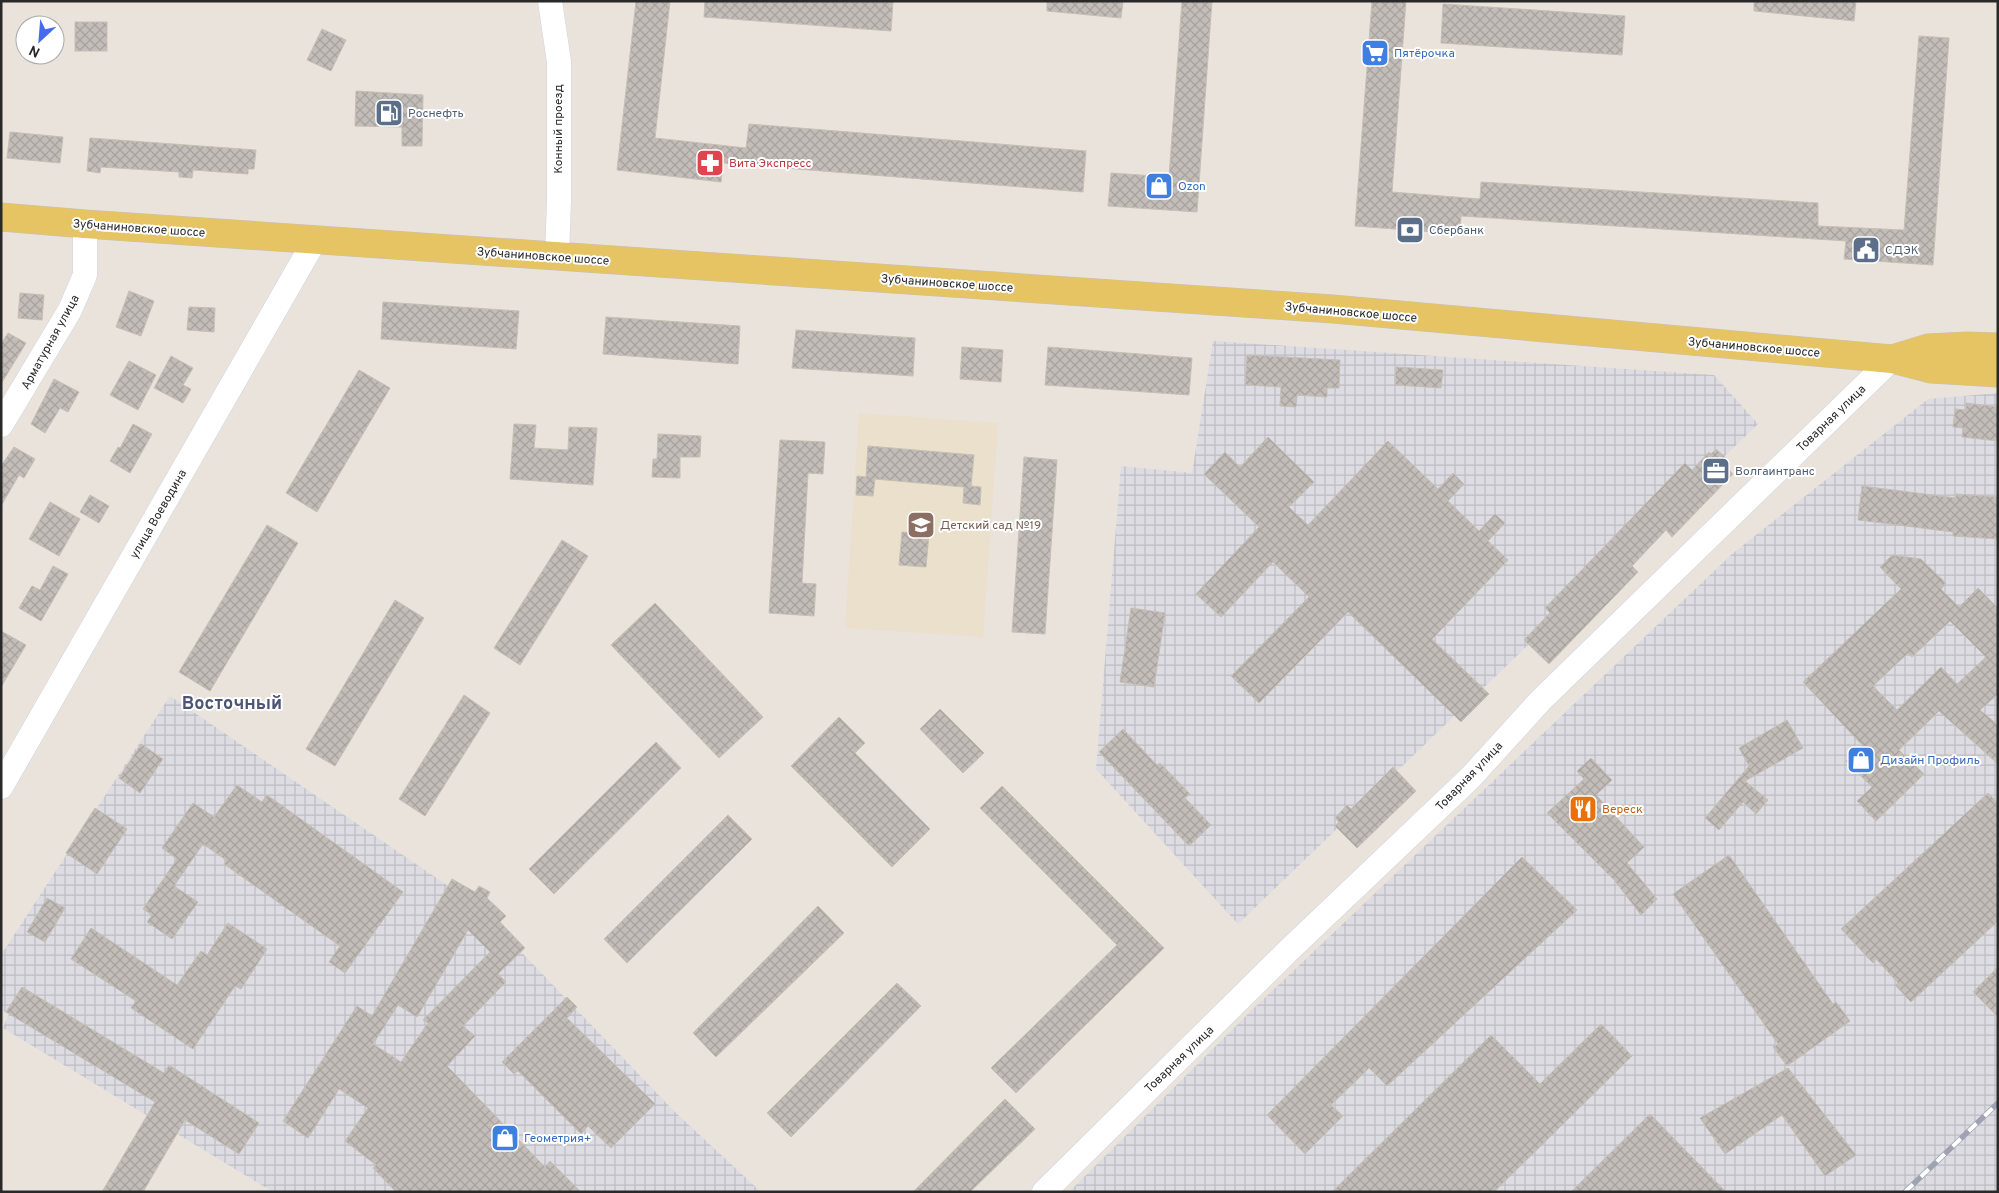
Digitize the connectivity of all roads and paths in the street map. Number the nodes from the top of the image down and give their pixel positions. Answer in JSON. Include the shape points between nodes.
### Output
{"nodes":[{"id":1,"x":550,"y":1,"type":"edge"},
{"id":2,"x":1,"y":217,"type":"edge"},
{"id":3,"x":85,"y":224,"type":"junction"},
{"id":4,"x":315,"y":240,"type":"junction"},
{"id":5,"x":556,"y":256,"type":"junction"},
{"id":6,"x":1998,"y":333,"type":"edge"},
{"id":7,"x":1967,"y":346,"type":"junction"},
{"id":8,"x":1998,"y":347,"type":"edge"},
{"id":9,"x":1892,"y":359,"type":"junction"},
{"id":10,"x":1998,"y":372,"type":"edge"},
{"id":11,"x":1,"y":425,"type":"edge"},
{"id":12,"x":1,"y":787,"type":"edge"},
{"id":13,"x":1044,"y":1192,"type":"edge"}],
"edges":[{"from":1,"to":5,"type":"street","name":"Конный проезд","via":[[559,62]]},
{"from":2,"to":3,"type":"main road","name":"Зубчаниновское шоссе"},
{"from":3,"to":4,"type":"main road","name":"Зубчаниновское шоссе"},
{"from":3,"to":11,"type":"street","name":"Арматурная улица","via":[[85,275],[82,283],[70,310]]},
{"from":4,"to":5,"type":"main road","name":"Зубчаниновское шоссе"},
{"from":4,"to":12,"type":"street","name":"улица Воеводина"},
{"from":5,"to":9,"type":"main road","name":"Зубчаниновское шоссе","via":[[1333,310]]},
{"from":6,"to":7,"type":"main road"},
{"from":7,"to":8,"type":"main road","name":"Зубчаниновское шоссе"},
{"from":7,"to":9,"type":"main road","name":"Зубчаниновское шоссе","via":[[1928,348]]},
{"from":9,"to":10,"type":"main road","name":"Зубчаниновское шоссе","via":[[1931,369]]},
{"from":9,"to":13,"type":"street","name":"Товарная улица","via":[[1541,700],[1471,777]]}]}
